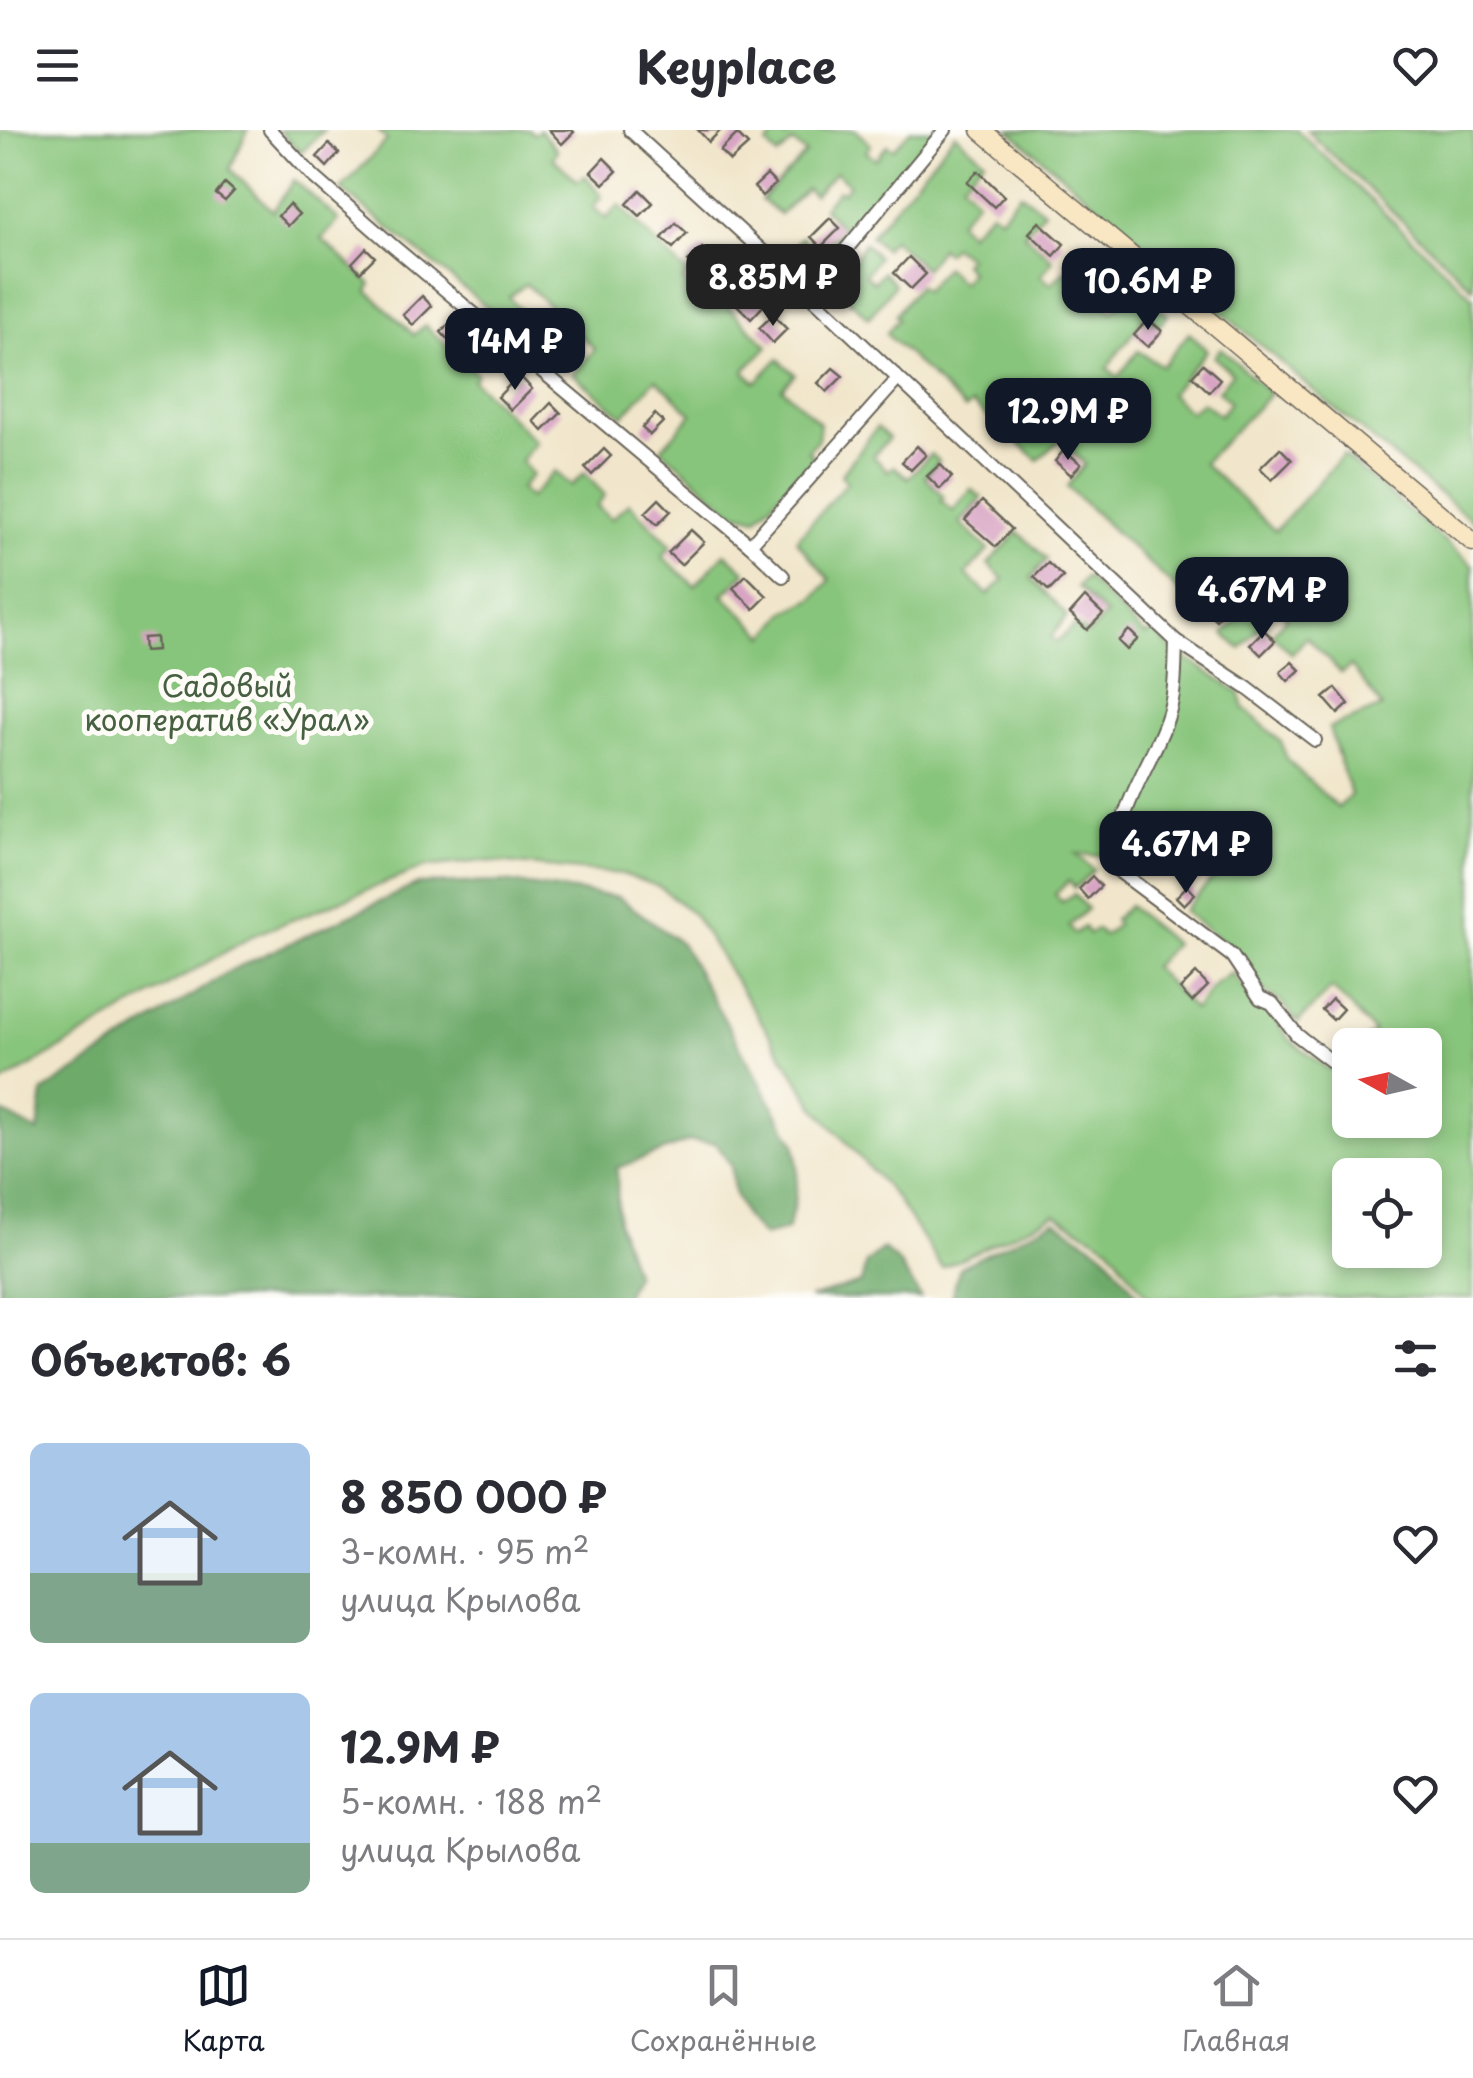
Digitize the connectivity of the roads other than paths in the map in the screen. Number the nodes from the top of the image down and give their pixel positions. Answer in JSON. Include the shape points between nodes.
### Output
{"nodes":[{"id":1,"x":270,"y":130,"type":"edge"},
{"id":2,"x":630,"y":130,"type":"edge"},
{"id":3,"x":945,"y":130,"type":"edge"},
{"id":4,"x":982,"y":130,"type":"edge"},
{"id":5,"x":809,"y":294,"type":"junction"},
{"id":6,"x":898,"y":380,"type":"junction"},
{"id":7,"x":1473,"y":542,"type":"edge"},
{"id":8,"x":750,"y":545,"type":"junction"},
{"id":9,"x":783,"y":576,"type":"dead end"},
{"id":10,"x":1176,"y":641,"type":"junction"},
{"id":11,"x":1315,"y":740,"type":"dead end"},
{"id":12,"x":1332,"y":1062,"type":"edge"}],
"edges":[{"from":1,"to":8,"type":"street","via":[[394,247]]},
{"from":2,"to":5,"type":"street"},
{"from":3,"to":5,"type":"street"},
{"from":4,"to":7,"type":"main road"},
{"from":5,"to":6,"type":"street"},
{"from":6,"to":8,"type":"street"},
{"from":6,"to":10,"type":"street"},
{"from":8,"to":9,"type":"street"},
{"from":10,"to":11,"type":"street"},
{"from":10,"to":12,"type":"street","via":[[1168,717],[1124,815],[1116,847],[1120,872],[1232,956],[1260,998]]}]}
